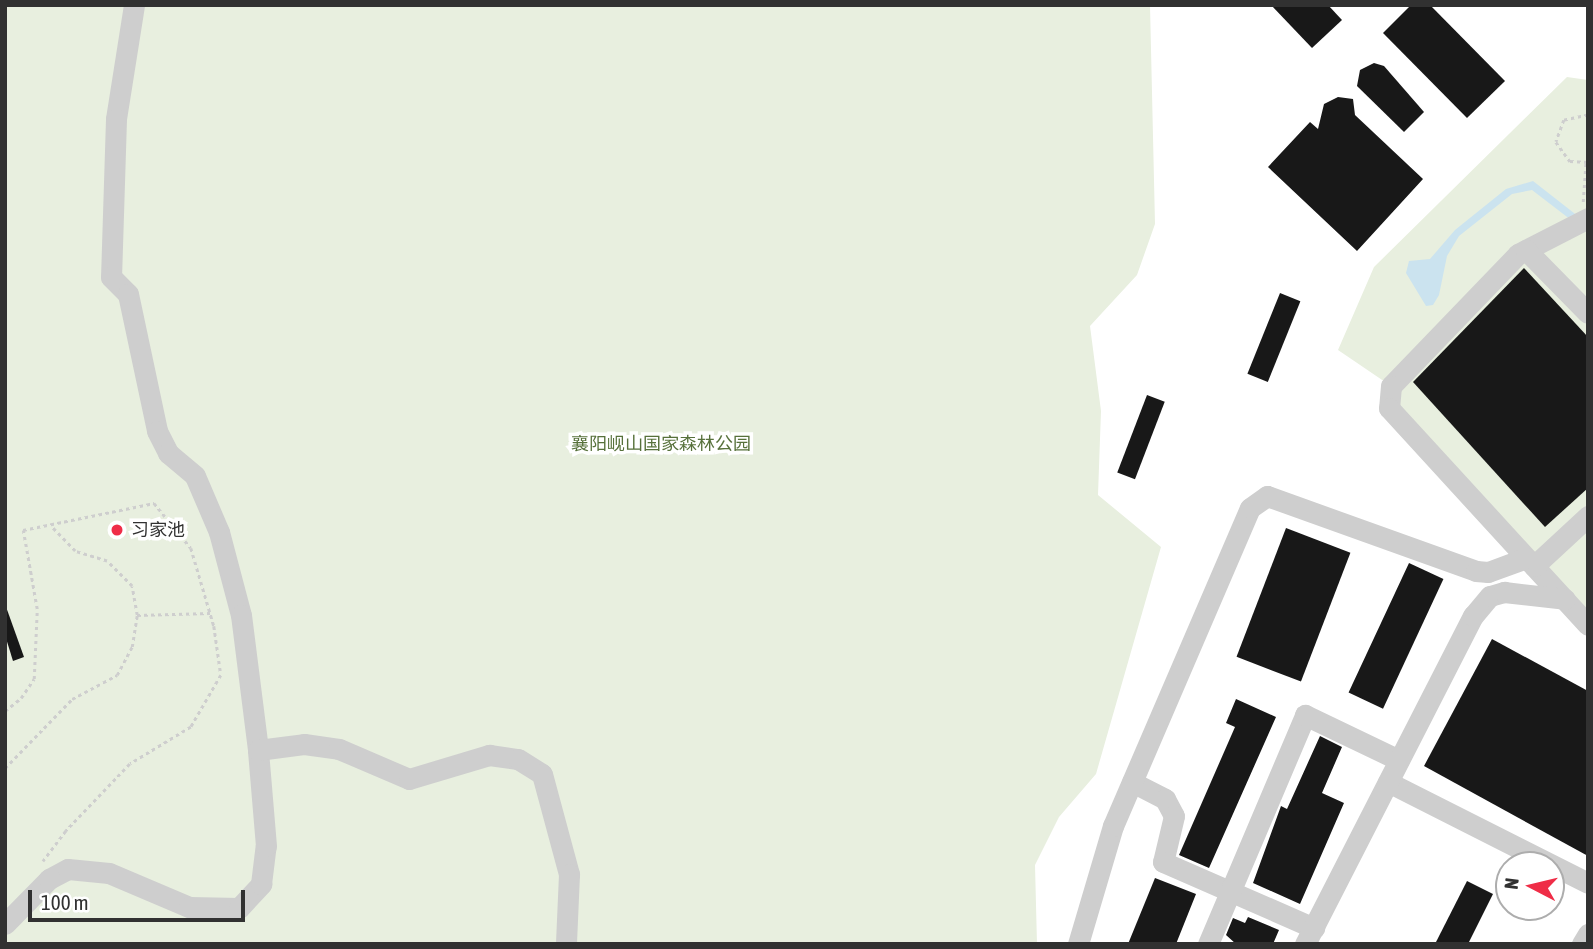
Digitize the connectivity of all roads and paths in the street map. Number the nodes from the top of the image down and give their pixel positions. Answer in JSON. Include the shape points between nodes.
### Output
{"nodes":[{"id":1,"x":134,"y":5,"type":"edge"},
{"id":2,"x":1588,"y":115,"type":"edge"},
{"id":3,"x":1587,"y":164,"type":"edge"},
{"id":4,"x":1583,"y":220,"type":"edge"},
{"id":5,"x":1526,"y":250,"type":"junction"},
{"id":6,"x":1588,"y":313,"type":"edge"},
{"id":7,"x":1588,"y":516,"type":"edge"},
{"id":8,"x":51,"y":526,"type":"junction"},
{"id":9,"x":1533,"y":565,"type":"junction"},
{"id":10,"x":1488,"y":572,"type":"junction"},
{"id":11,"x":1534,"y":593,"type":"junction"},
{"id":12,"x":1495,"y":594,"type":"junction"},
{"id":13,"x":1565,"y":599,"type":"junction"},
{"id":14,"x":210,"y":613,"type":"junction"},
{"id":15,"x":137,"y":615,"type":"junction"},
{"id":16,"x":1588,"y":625,"type":"edge"},
{"id":17,"x":5,"y":711,"type":"edge"},
{"id":18,"x":258,"y":750,"type":"junction"},
{"id":19,"x":1399,"y":760,"type":"junction"},
{"id":20,"x":5,"y":768,"type":"edge"},
{"id":21,"x":1132,"y":782,"type":"junction"},
{"id":22,"x":1388,"y":782,"type":"junction"},
{"id":23,"x":35,"y":871,"type":"dead end"},
{"id":24,"x":1588,"y":883,"type":"edge"},
{"id":25,"x":1230,"y":892,"type":"junction"},
{"id":26,"x":5,"y":924,"type":"edge"},
{"id":27,"x":1588,"y":934,"type":"edge"},
{"id":28,"x":1309,"y":936,"type":"edge"},
{"id":29,"x":566,"y":944,"type":"edge"},
{"id":30,"x":1078,"y":944,"type":"edge"},
{"id":31,"x":1208,"y":944,"type":"edge"},
{"id":32,"x":1582,"y":944,"type":"edge"}],
"edges":[{"from":1,"to":18,"type":"street","via":[[116,119],[111,277],[128,293],[157,431],[168,453],[195,476],[219,532],[241,615]]},
{"from":2,"to":3,"type":"path","via":[[1564,120],[1556,142],[1570,162]]},
{"from":3,"to":4,"type":"path"},
{"from":4,"to":5,"type":"street"},
{"from":5,"to":6,"type":"street"},
{"from":5,"to":9,"type":"street","via":[[1391,386],[1389,408]]},
{"from":7,"to":9,"type":"street"},
{"from":8,"to":14,"type":"path","via":[[154,503],[191,548]]},
{"from":8,"to":15,"type":"path","via":[[75,551],[107,561],[132,586]]},
{"from":8,"to":17,"type":"path","via":[[23,530],[37,609],[34,679]]},
{"from":9,"to":10,"type":"street"},
{"from":9,"to":11,"type":"street"},
{"from":9,"to":13,"type":"street"},
{"from":10,"to":12,"type":"street"},
{"from":10,"to":21,"type":"street","via":[[1267,496],[1250,508]]},
{"from":11,"to":12,"type":"street"},
{"from":11,"to":13,"type":"street"},
{"from":12,"to":19,"type":"street","via":[[1472,616]]},
{"from":13,"to":16,"type":"street"},
{"from":14,"to":15,"type":"path"},
{"from":14,"to":23,"type":"path","via":[[221,675],[191,727],[130,764]]},
{"from":15,"to":20,"type":"path","via":[[132,647],[117,676],[72,699]]},
{"from":18,"to":26,"type":"street","via":[[266,846],[261,884],[239,908],[189,906],[109,873],[68,869],[49,879]]},
{"from":18,"to":29,"type":"street","via":[[304,744],[339,749],[410,779],[489,755],[526,764],[542,774],[569,874]]},
{"from":19,"to":22,"type":"street"},
{"from":19,"to":25,"type":"street","via":[[1305,715]]},
{"from":21,"to":25,"type":"street","via":[[1166,799],[1174,816],[1163,862]]},
{"from":21,"to":30,"type":"street","via":[[1112,826]]},
{"from":22,"to":24,"type":"street"},
{"from":22,"to":28,"type":"street"},
{"from":25,"to":28,"type":"street"},
{"from":25,"to":31,"type":"street"},
{"from":27,"to":32,"type":"street"}]}
